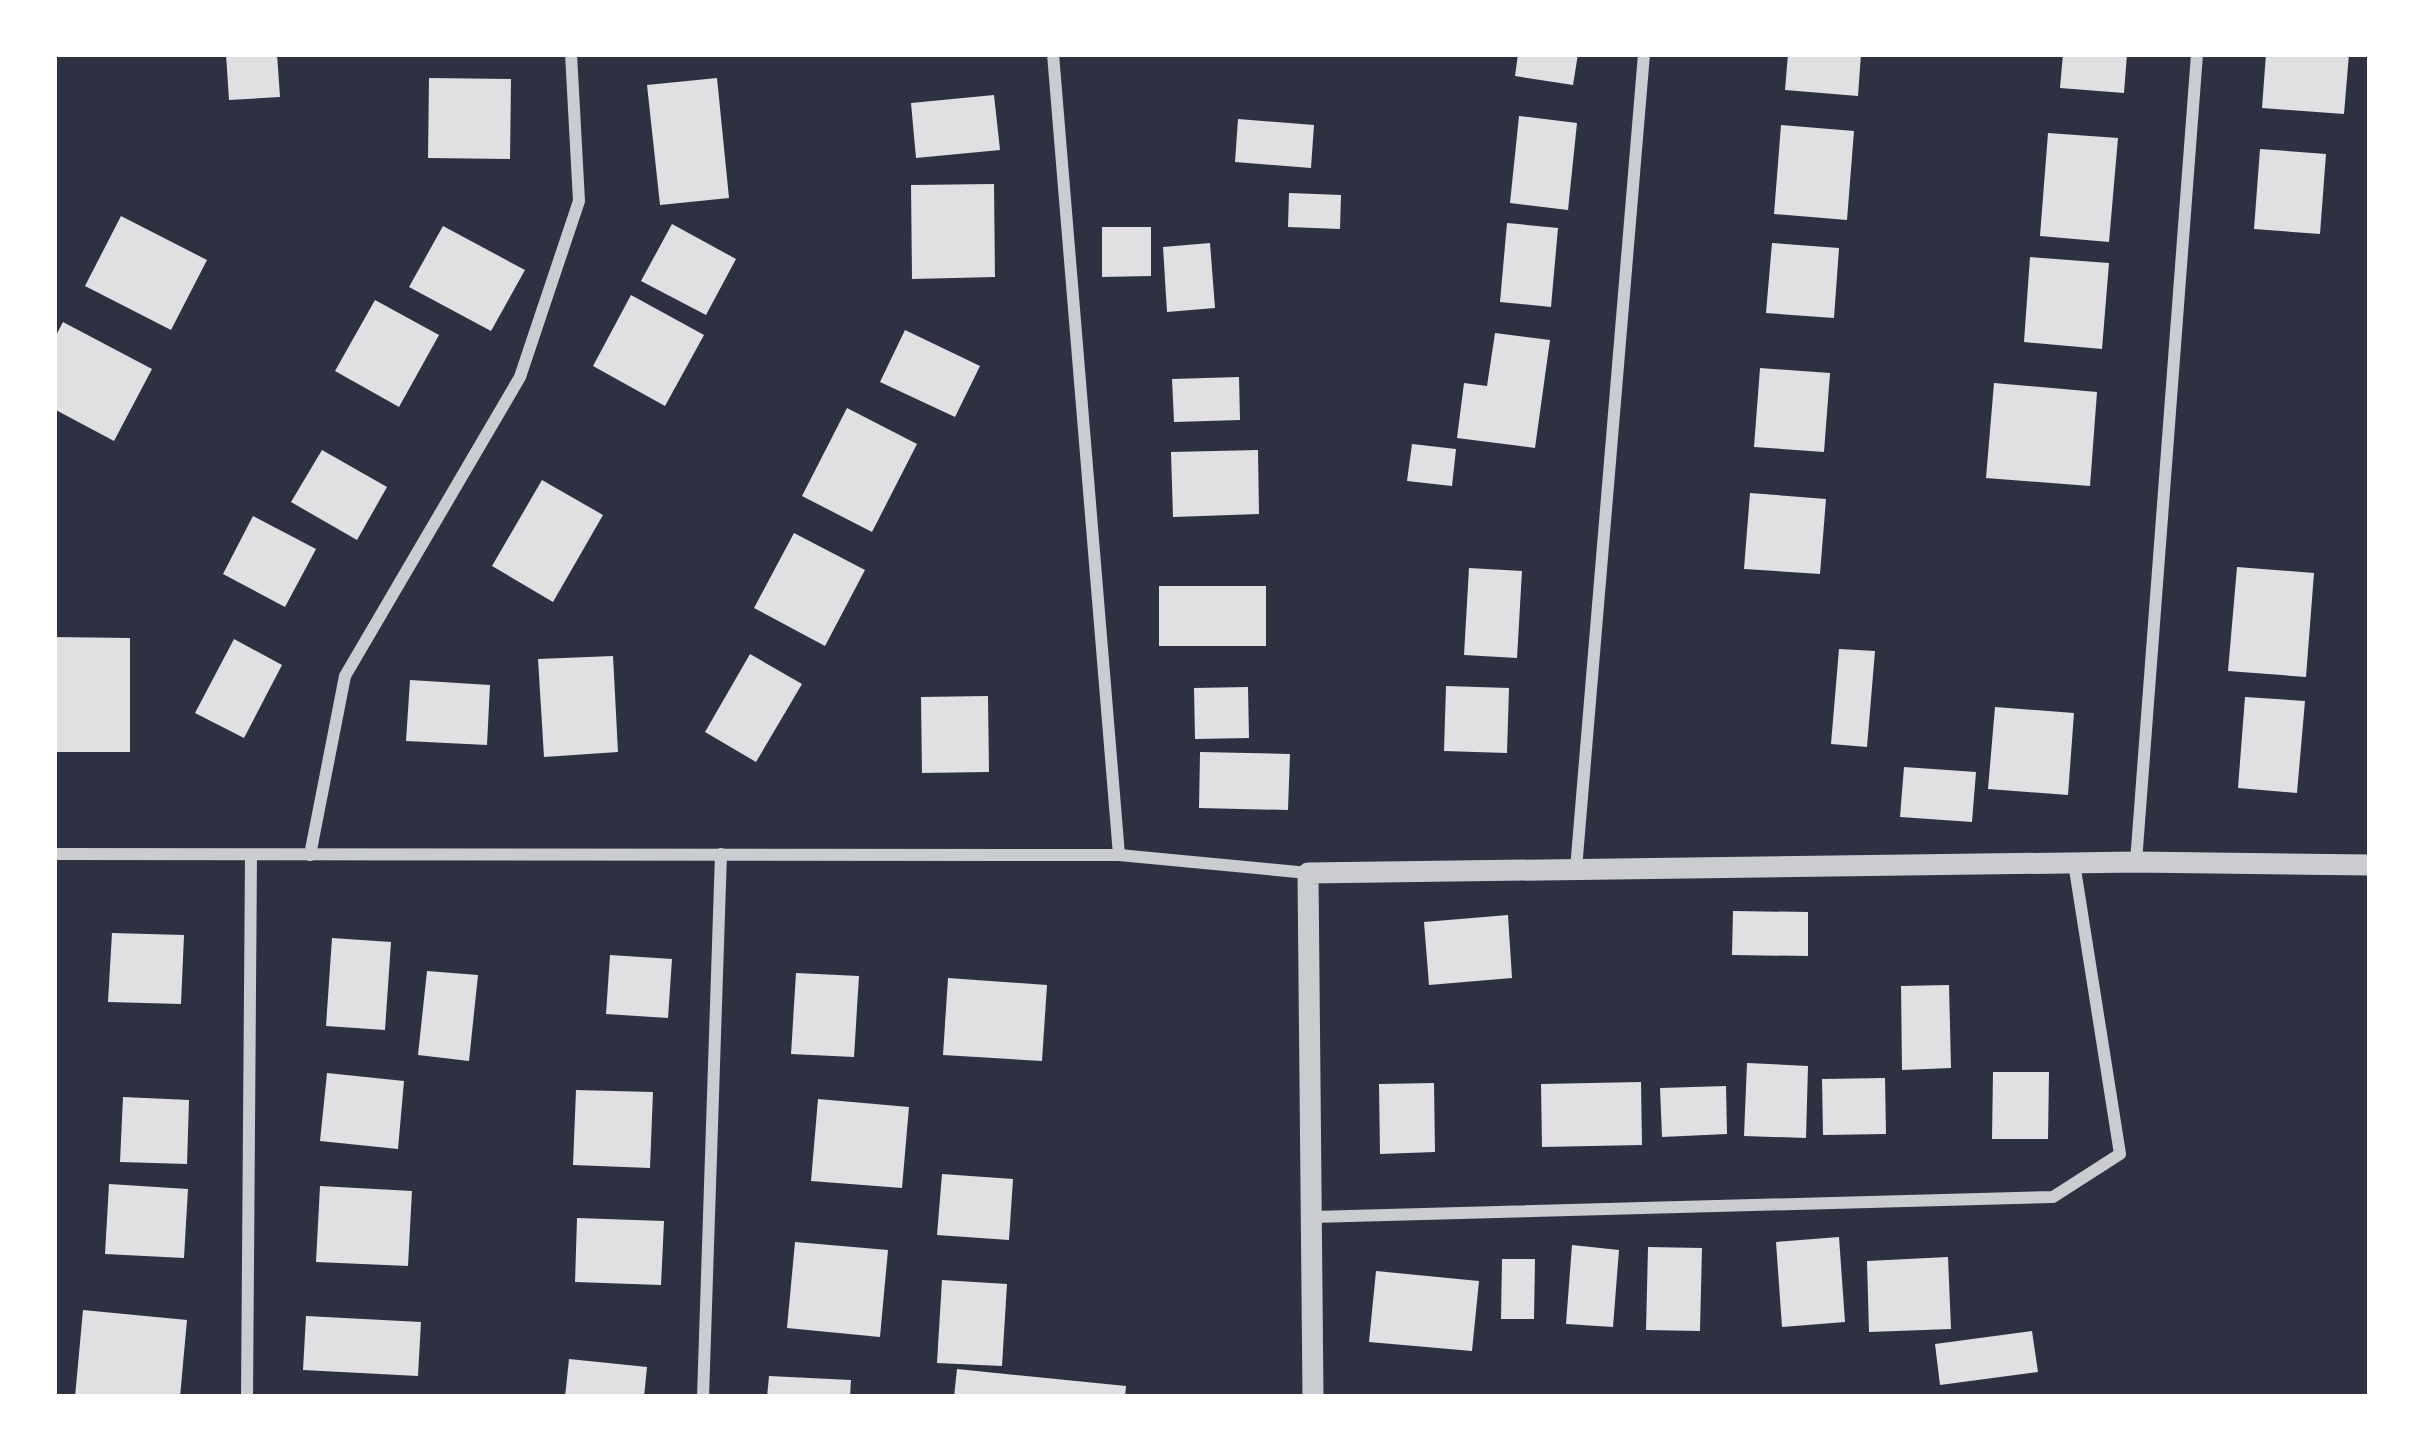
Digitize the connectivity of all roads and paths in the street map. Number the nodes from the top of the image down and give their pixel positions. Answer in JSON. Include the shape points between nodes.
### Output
{"nodes":[{"id":1,"x":571,"y":54,"type":"edge"},
{"id":2,"x":1053,"y":54,"type":"edge"},
{"id":3,"x":1644,"y":54,"type":"edge"},
{"id":4,"x":2197,"y":54,"type":"edge"},
{"id":5,"x":54,"y":854,"type":"edge"},
{"id":6,"x":721,"y":854,"type":"junction"},
{"id":7,"x":251,"y":855,"type":"junction"},
{"id":8,"x":310,"y":855,"type":"junction"},
{"id":9,"x":1119,"y":855,"type":"junction"},
{"id":10,"x":2136,"y":862,"type":"junction"},
{"id":11,"x":2074,"y":863,"type":"junction"},
{"id":12,"x":2370,"y":865,"type":"edge"},
{"id":13,"x":1576,"y":869,"type":"junction"},
{"id":14,"x":1308,"y":873,"type":"junction"},
{"id":15,"x":1312,"y":1217,"type":"junction"},
{"id":16,"x":247,"y":1397,"type":"edge"},
{"id":17,"x":703,"y":1397,"type":"edge"},
{"id":18,"x":1312,"y":1397,"type":"edge"}],
"edges":[{"from":1,"to":8,"type":"street","via":[[579,201],[520,377],[345,676]]},
{"from":2,"to":9,"type":"street"},
{"from":3,"to":13,"type":"street"},
{"from":4,"to":10,"type":"street"},
{"from":5,"to":7,"type":"street"},
{"from":6,"to":8,"type":"street"},
{"from":6,"to":9,"type":"street"},
{"from":6,"to":17,"type":"street"},
{"from":7,"to":8,"type":"street"},
{"from":7,"to":16,"type":"street"},
{"from":9,"to":14,"type":"street"},
{"from":10,"to":11,"type":"street"},
{"from":10,"to":12,"type":"street"},
{"from":11,"to":13,"type":"street"},
{"from":11,"to":15,"type":"street","via":[[2120,1154],[2053,1197]]},
{"from":13,"to":14,"type":"street"},
{"from":14,"to":15,"type":"street"},
{"from":15,"to":18,"type":"street"}]}
